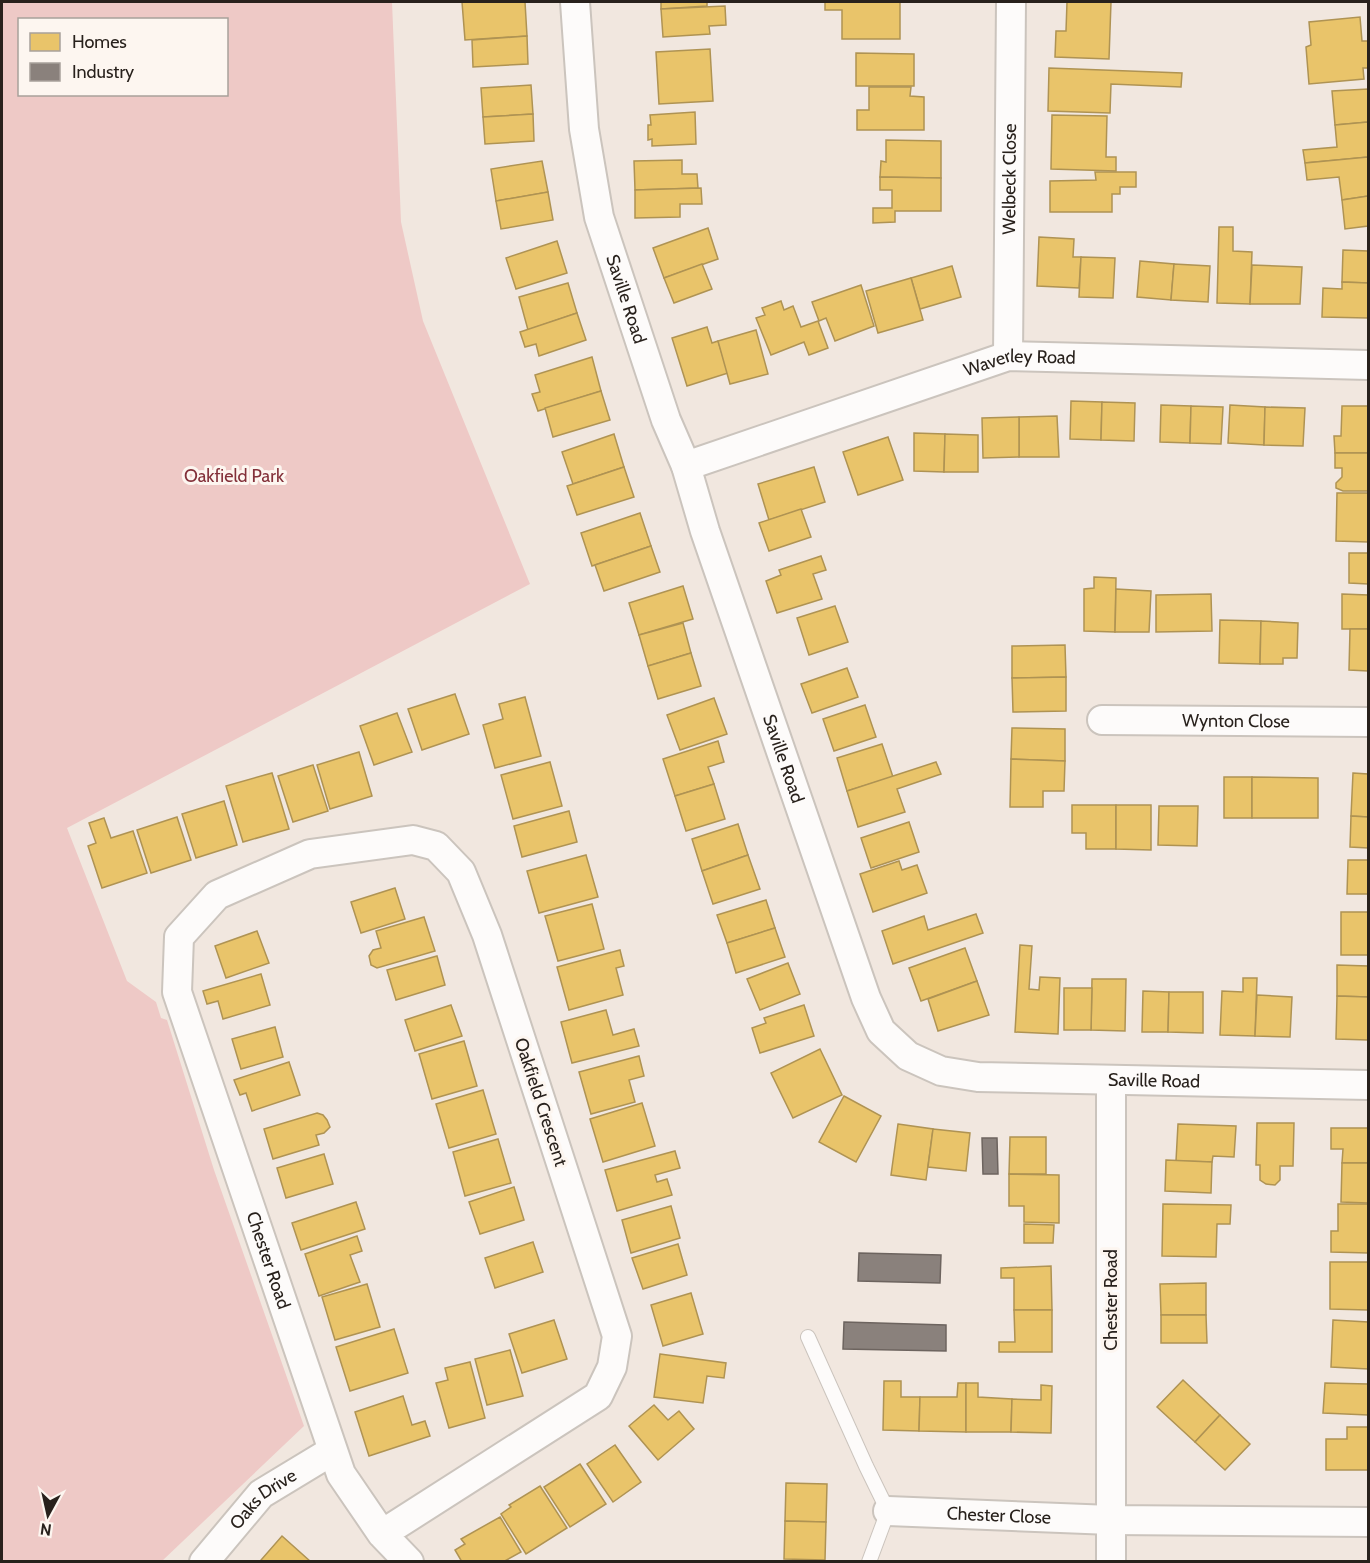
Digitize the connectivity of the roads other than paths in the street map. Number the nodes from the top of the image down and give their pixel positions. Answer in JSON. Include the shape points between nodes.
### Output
{"nodes":[{"id":1,"x":575,"y":2,"type":"edge"},
{"id":2,"x":1011,"y":2,"type":"edge"},
{"id":3,"x":1008,"y":356,"type":"junction"},
{"id":4,"x":1368,"y":365,"type":"edge"},
{"id":5,"x":686,"y":466,"type":"junction"},
{"id":6,"x":1102,"y":720,"type":"dead end"},
{"id":7,"x":1368,"y":722,"type":"edge"},
{"id":8,"x":179,"y":937,"type":"joint"},
{"id":9,"x":1111,"y":1081,"type":"junction"},
{"id":10,"x":1368,"y":1085,"type":"edge"},
{"id":11,"x":808,"y":1337,"type":"dead end"},
{"id":12,"x":332,"y":1451,"type":"junction"},
{"id":13,"x":888,"y":1511,"type":"junction"},
{"id":14,"x":1111,"y":1520,"type":"junction"},
{"id":15,"x":1368,"y":1522,"type":"edge"},
{"id":16,"x":381,"y":1534,"type":"junction"},
{"id":17,"x":204,"y":1562,"type":"edge"},
{"id":18,"x":409,"y":1562,"type":"edge"},
{"id":19,"x":869,"y":1562,"type":"edge"},
{"id":20,"x":1111,"y":1562,"type":"edge"}],
"edges":[{"from":1,"to":5,"type":"street","name":"Saville Road","via":[[584,129],[599,217],[666,420]]},
{"from":2,"to":3,"type":"street","name":"Welbeck Close"},
{"from":3,"to":4,"type":"street","name":"Waverley Road"},
{"from":3,"to":5,"type":"street","name":"Waverley Road"},
{"from":5,"to":9,"type":"street","name":"Saville Road","via":[[708,543],[866,998],[881,1031],[908,1056],[942,1071],[978,1077]]},
{"from":6,"to":7,"type":"street","name":"Wynton Close"},
{"from":8,"to":12,"type":"street","name":"Chester Road","via":[[177,992]]},
{"from":8,"to":16,"type":"street","name":"Oakfield Crescent","via":[[217,895],[310,854],[413,840],[436,846],[461,872],[487,935],[618,1336],[612,1367],[598,1396]]},
{"from":9,"to":10,"type":"street","name":"Saville Road"},
{"from":9,"to":14,"type":"street","name":"Chester Road"},
{"from":11,"to":13,"type":"lane"},
{"from":12,"to":16,"type":"street","name":"Chester Road","via":[[341,1474]]},
{"from":12,"to":17,"type":"street","name":"Oaks Drive","via":[[261,1494]]},
{"from":13,"to":14,"type":"street","name":"Chester Close"},
{"from":13,"to":19,"type":"lane"},
{"from":14,"to":15,"type":"street"},
{"from":14,"to":20,"type":"street","name":"Chester Road"},
{"from":16,"to":18,"type":"street","name":"Chester Road"}]}
